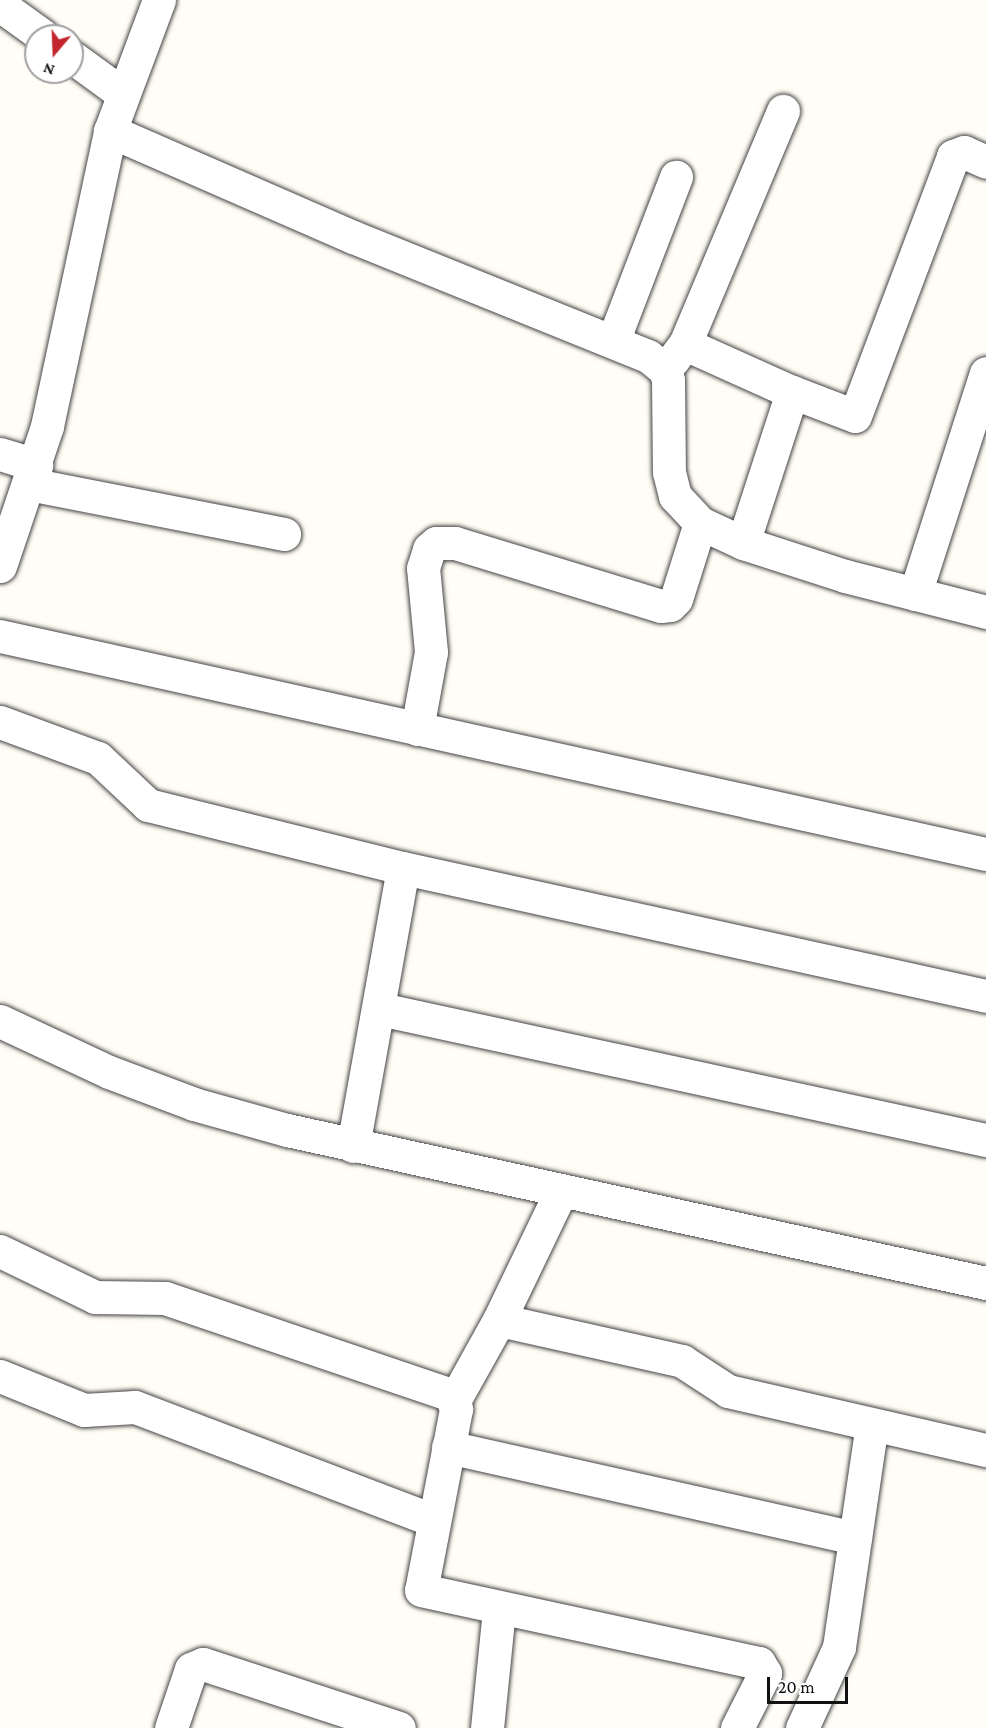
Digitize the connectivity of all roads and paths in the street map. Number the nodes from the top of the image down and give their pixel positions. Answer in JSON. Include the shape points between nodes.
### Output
{"nodes":[{"id":1,"x":159,"y":0,"type":"edge"},
{"id":2,"x":0,"y":5,"type":"edge"},
{"id":3,"x":26,"y":24,"type":"edge"},
{"id":4,"x":84,"y":66,"type":"edge"},
{"id":5,"x":123,"y":94,"type":"junction"},
{"id":6,"x":783,"y":111,"type":"dead end"},
{"id":7,"x":110,"y":131,"type":"junction"},
{"id":8,"x":986,"y":162,"type":"edge"},
{"id":9,"x":676,"y":177,"type":"dead end"},
{"id":10,"x":614,"y":341,"type":"junction"},
{"id":11,"x":685,"y":344,"type":"junction"},
{"id":12,"x":664,"y":370,"type":"junction"},
{"id":13,"x":986,"y":373,"type":"edge"},
{"id":14,"x":792,"y":392,"type":"junction"},
{"id":15,"x":0,"y":454,"type":"edge"},
{"id":16,"x":32,"y":474,"type":"junction"},
{"id":17,"x":700,"y":524,"type":"junction"},
{"id":18,"x":284,"y":534,"type":"dead end"},
{"id":19,"x":743,"y":543,"type":"junction"},
{"id":20,"x":0,"y":566,"type":"edge"},
{"id":21,"x":915,"y":594,"type":"junction"},
{"id":22,"x":986,"y":612,"type":"edge"},
{"id":23,"x":0,"y":636,"type":"edge"},
{"id":24,"x":0,"y":722,"type":"edge"},
{"id":25,"x":417,"y":729,"type":"junction"},
{"id":26,"x":986,"y":854,"type":"edge"},
{"id":27,"x":403,"y":868,"type":"junction"},
{"id":28,"x":986,"y":996,"type":"edge"},
{"id":29,"x":380,"y":1009,"type":"junction"},
{"id":30,"x":0,"y":1021,"type":"edge"},
{"id":31,"x":986,"y":1140,"type":"edge"},
{"id":32,"x":352,"y":1146,"type":"junction"},
{"id":33,"x":560,"y":1193,"type":"junction"},
{"id":34,"x":0,"y":1251,"type":"edge"},
{"id":35,"x":986,"y":1283,"type":"edge"},
{"id":36,"x":499,"y":1320,"type":"junction"},
{"id":37,"x":0,"y":1376,"type":"edge"},
{"id":38,"x":455,"y":1399,"type":"junction"},
{"id":39,"x":872,"y":1424,"type":"junction"},
{"id":40,"x":448,"y":1447,"type":"junction"},
{"id":41,"x":986,"y":1450,"type":"edge"},
{"id":42,"x":433,"y":1520,"type":"junction"},
{"id":43,"x":855,"y":1538,"type":"junction"},
{"id":44,"x":499,"y":1609,"type":"junction"},
{"id":45,"x":171,"y":1728,"type":"edge"},
{"id":46,"x":399,"y":1728,"type":"edge"},
{"id":47,"x":487,"y":1728,"type":"edge"},
{"id":48,"x":737,"y":1728,"type":"edge"},
{"id":49,"x":802,"y":1728,"type":"edge"}],
"edges":[{"from":1,"to":5,"type":"street"},
{"from":2,"to":3,"type":"street"},
{"from":4,"to":5,"type":"street"},
{"from":5,"to":7,"type":"street"},
{"from":6,"to":11,"type":"street"},
{"from":7,"to":10,"type":"street","via":[[353,237]]},
{"from":7,"to":16,"type":"street","via":[[77,269],[59,376]]},
{"from":8,"to":14,"type":"street","via":[[964,152],[954,156],[855,416]]},
{"from":9,"to":10,"type":"street"},
{"from":10,"to":12,"type":"street","via":[[648,356]]},
{"from":11,"to":12,"type":"street"},
{"from":11,"to":14,"type":"street"},
{"from":12,"to":17,"type":"street","via":[[669,391],[669,472],[679,504]]},
{"from":13,"to":21,"type":"street"},
{"from":14,"to":19,"type":"street"},
{"from":15,"to":16,"type":"street"},
{"from":16,"to":18,"type":"street"},
{"from":16,"to":20,"type":"street"},
{"from":17,"to":19,"type":"street"},
{"from":17,"to":25,"type":"street","via":[[676,599],[661,606],[455,543],[436,543],[429,549],[423,568],[431,652]]},
{"from":19,"to":21,"type":"street"},
{"from":21,"to":22,"type":"street"},
{"from":23,"to":25,"type":"street"},
{"from":24,"to":27,"type":"street","via":[[98,758],[148,805]]},
{"from":25,"to":26,"type":"street"},
{"from":27,"to":28,"type":"street"},
{"from":27,"to":29,"type":"street"},
{"from":29,"to":31,"type":"street"},
{"from":29,"to":32,"type":"street"},
{"from":30,"to":32,"type":"street","via":[[109,1072],[194,1104]]},
{"from":32,"to":33,"type":"street"},
{"from":33,"to":35,"type":"street"},
{"from":33,"to":36,"type":"street"},
{"from":34,"to":38,"type":"street","via":[[95,1297],[165,1298],[446,1392]]},
{"from":36,"to":38,"type":"street"},
{"from":36,"to":39,"type":"street","via":[[682,1361],[728,1391]]},
{"from":37,"to":42,"type":"street","via":[[84,1410],[135,1407]]},
{"from":38,"to":40,"type":"street"},
{"from":39,"to":41,"type":"street"},
{"from":39,"to":43,"type":"street"},
{"from":40,"to":42,"type":"street"},
{"from":40,"to":43,"type":"street"},
{"from":42,"to":44,"type":"street","via":[[421,1590]]},
{"from":43,"to":49,"type":"street","via":[[838,1647]]},
{"from":44,"to":47,"type":"street"},
{"from":44,"to":48,"type":"street","via":[[759,1663],[765,1673]]},
{"from":45,"to":46,"type":"street","via":[[191,1669],[202,1664]]}]}
